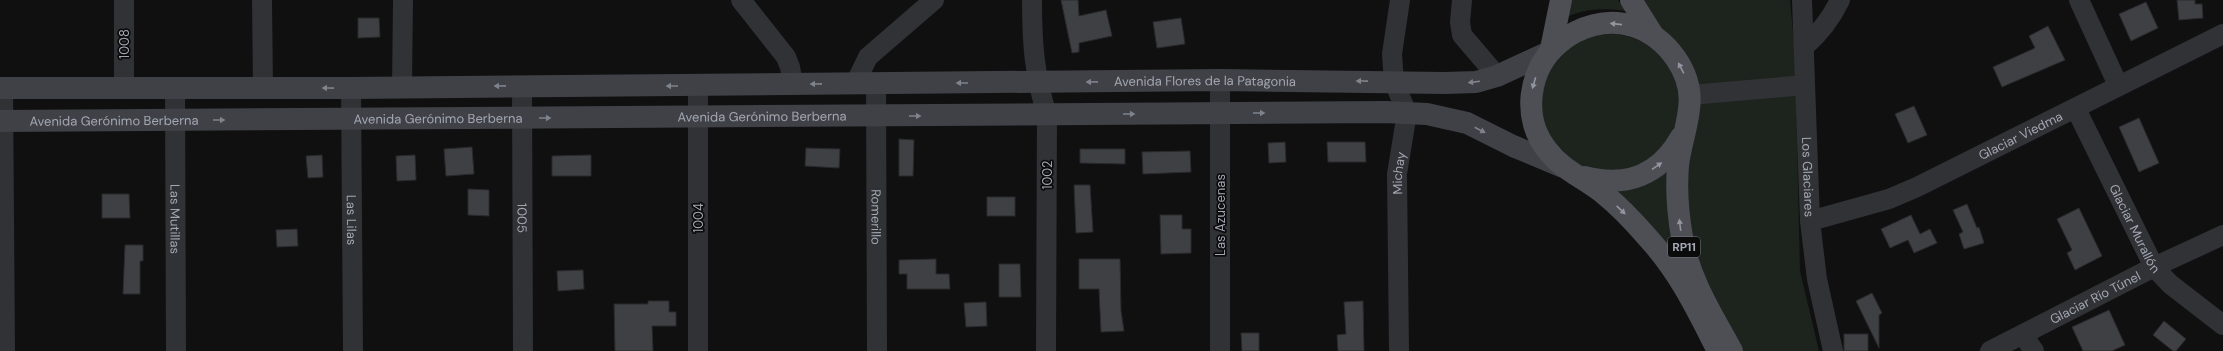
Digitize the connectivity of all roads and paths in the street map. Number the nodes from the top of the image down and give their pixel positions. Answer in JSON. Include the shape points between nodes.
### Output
{"nodes":[{"id":1,"x":124,"y":0,"type":"edge"},
{"id":2,"x":262,"y":0,"type":"edge"},
{"id":3,"x":403,"y":0,"type":"edge"},
{"id":4,"x":741,"y":0,"type":"edge"},
{"id":5,"x":1032,"y":0,"type":"edge"},
{"id":6,"x":1400,"y":0,"type":"edge"},
{"id":7,"x":1462,"y":0,"type":"edge"},
{"id":8,"x":1561,"y":0,"type":"edge"},
{"id":9,"x":1631,"y":0,"type":"edge"},
{"id":10,"x":1802,"y":0,"type":"edge"},
{"id":11,"x":1840,"y":0,"type":"edge"},
{"id":12,"x":2079,"y":0,"type":"edge"},
{"id":13,"x":929,"y":1,"type":"edge"},
{"id":14,"x":2223,"y":34,"type":"edge"},
{"id":15,"x":1653,"y":35,"type":"junction"},
{"id":16,"x":1804,"y":47,"type":"junction"},
{"id":17,"x":1550,"y":51,"type":"junction"},
{"id":18,"x":1498,"y":76,"type":"junction"},
{"id":19,"x":1220,"y":80,"type":"junction"},
{"id":20,"x":1394,"y":82,"type":"junction"},
{"id":21,"x":1037,"y":83,"type":"junction"},
{"id":22,"x":793,"y":84,"type":"junction"},
{"id":23,"x":865,"y":84,"type":"junction"},
{"id":24,"x":1805,"y":85,"type":"junction"},
{"id":25,"x":2118,"y":85,"type":"junction"},
{"id":26,"x":522,"y":86,"type":"junction"},
{"id":27,"x":698,"y":86,"type":"junction"},
{"id":28,"x":263,"y":87,"type":"junction"},
{"id":29,"x":402,"y":87,"type":"junction"},
{"id":30,"x":1,"y":88,"type":"edge"},
{"id":31,"x":124,"y":88,"type":"junction"},
{"id":32,"x":175,"y":88,"type":"junction"},
{"id":33,"x":351,"y":88,"type":"junction"},
{"id":34,"x":1690,"y":95,"type":"junction"},
{"id":35,"x":2076,"y":109,"type":"junction"},
{"id":36,"x":1408,"y":113,"type":"junction"},
{"id":37,"x":1220,"y":114,"type":"junction"},
{"id":38,"x":1047,"y":115,"type":"junction"},
{"id":39,"x":876,"y":116,"type":"junction"},
{"id":40,"x":698,"y":117,"type":"junction"},
{"id":41,"x":522,"y":118,"type":"junction"},
{"id":42,"x":351,"y":120,"type":"junction"},
{"id":43,"x":1,"y":121,"type":"edge"},
{"id":44,"x":175,"y":121,"type":"junction"},
{"id":45,"x":1684,"y":132,"type":"junction"},
{"id":46,"x":1571,"y":171,"type":"junction"},
{"id":47,"x":1810,"y":221,"type":"junction"},
{"id":48,"x":2223,"y":235,"type":"edge"},
{"id":49,"x":2154,"y":267,"type":"junction"},
{"id":50,"x":2223,"y":325,"type":"edge"},
{"id":51,"x":2028,"y":343,"type":"edge"},
{"id":52,"x":5,"y":351,"type":"edge"},
{"id":53,"x":176,"y":351,"type":"edge"},
{"id":54,"x":353,"y":351,"type":"edge"},
{"id":55,"x":523,"y":351,"type":"edge"},
{"id":56,"x":698,"y":351,"type":"edge"},
{"id":57,"x":877,"y":351,"type":"edge"},
{"id":58,"x":1046,"y":351,"type":"edge"},
{"id":59,"x":1220,"y":351,"type":"edge"},
{"id":60,"x":1399,"y":351,"type":"edge"},
{"id":61,"x":1718,"y":351,"type":"edge"},
{"id":62,"x":1732,"y":351,"type":"edge"},
{"id":63,"x":1833,"y":351,"type":"edge"},
{"id":64,"x":1990,"y":351,"type":"edge"}],
"edges":[{"from":1,"to":31,"type":"street","name":"1008"},
{"from":2,"to":28,"type":"street"},
{"from":3,"to":29,"type":"street"},
{"from":4,"to":22,"type":"street","via":[[786,57]]},
{"from":5,"to":21,"type":"street","name":"1002","via":[[1032,39]]},
{"from":6,"to":20,"type":"street","via":[[1392,54]]},
{"from":7,"to":18,"type":"street","via":[[1462,35]]},
{"from":8,"to":17,"type":"main road","number":"RP11"},
{"from":9,"to":15,"type":"main road","number":"RP11"},
{"from":10,"to":16,"type":"street","name":"Los Glaciares"},
{"from":11,"to":16,"type":"street","via":[[1831,18],[1817,36]]},
{"from":12,"to":25,"type":"street"},
{"from":13,"to":23,"type":"street","via":[[868,57]]},
{"from":14,"to":25,"type":"street","name":"Glaciar Viedma"},
{"from":15,"to":17,"type":"main road","number":"RP11","one_way":true,"via":[[1632,26],[1610,23],[1596,25],[1568,35]]},
{"from":34,"to":15,"type":"main road","number":"RP11","one_way":true,"via":[[1682,68],[1670,50]]},
{"from":16,"to":24,"type":"street","name":"Los Glaciares"},
{"from":17,"to":18,"type":"street","name":"Avenida Flores de la Patagonia"},
{"from":17,"to":46,"type":"main road","number":"RP11","one_way":true,"via":[[1539,67],[1532,88],[1531,111],[1536,132],[1547,150]]},
{"from":18,"to":20,"type":"street","name":"Avenida Flores de la Patagonia","one_way":true,"via":[[1476,82]]},
{"from":20,"to":19,"type":"street","name":"Avenida Flores de la Patagonia","one_way":true},
{"from":19,"to":21,"type":"street","name":"Avenida Flores de la Patagonia","one_way":true},
{"from":19,"to":37,"type":"street","name":"Las Azucenas"},
{"from":20,"to":36,"type":"street"},
{"from":21,"to":23,"type":"street","name":"Avenida Flores de la Patagonia","one_way":true},
{"from":21,"to":38,"type":"street","name":"1002"},
{"from":23,"to":22,"type":"street","one_way":true},
{"from":22,"to":27,"type":"street"},
{"from":23,"to":39,"type":"street","name":"Romerillo"},
{"from":24,"to":34,"type":"street"},
{"from":24,"to":47,"type":"street","name":"Los Glaciares"},
{"from":25,"to":35,"type":"street","name":"Glaciar Viedma"},
{"from":27,"to":26,"type":"street","one_way":true},
{"from":26,"to":29,"type":"street","one_way":true},
{"from":26,"to":41,"type":"street","name":"1005"},
{"from":27,"to":40,"type":"street","name":"1004"},
{"from":28,"to":32,"type":"street"},
{"from":33,"to":28,"type":"street","one_way":true},
{"from":29,"to":33,"type":"street"},
{"from":30,"to":31,"type":"street"},
{"from":30,"to":43,"type":"street"},
{"from":31,"to":32,"type":"street"},
{"from":32,"to":44,"type":"street","name":"Las Mutillas"},
{"from":33,"to":42,"type":"street","name":"Las Lilas"},
{"from":34,"to":45,"type":"main road","number":"RP11"},
{"from":35,"to":47,"type":"street","name":"Glaciar Viedma","via":[[1889,199]]},
{"from":35,"to":49,"type":"street","name":"Glaciar Murallón"},
{"from":37,"to":36,"type":"street","one_way":true},
{"from":36,"to":46,"type":"street","one_way":true,"via":[[1433,115],[1467,123]]},
{"from":36,"to":60,"type":"street","name":"Michay","via":[[1397,174]]},
{"from":38,"to":37,"type":"street","one_way":true},
{"from":37,"to":59,"type":"street","name":"Las Azucenas"},
{"from":39,"to":38,"type":"street","one_way":true},
{"from":38,"to":58,"type":"street","name":"1002"},
{"from":39,"to":40,"type":"street","name":"Avenida Gerónimo Berberna"},
{"from":39,"to":57,"type":"street","name":"Romerillo"},
{"from":41,"to":40,"type":"street","name":"Avenida Gerónimo Berberna","one_way":true},
{"from":40,"to":56,"type":"street","name":"1004"},
{"from":41,"to":42,"type":"street","name":"Avenida Gerónimo Berberna"},
{"from":41,"to":55,"type":"street","name":"1005"},
{"from":44,"to":42,"type":"street","name":"Avenida Gerónimo Berberna","one_way":true},
{"from":42,"to":54,"type":"street","name":"Las Lilas"},
{"from":43,"to":44,"type":"street","name":"Avenida Gerónimo Berberna"},
{"from":43,"to":52,"type":"street"},
{"from":44,"to":53,"type":"street","name":"Las Mutillas"},
{"from":46,"to":45,"type":"main road","number":"RP11","one_way":true,"via":[[1600,182],[1642,176],[1660,165]]},
{"from":62,"to":45,"type":"main road","number":"RP11","one_way":true,"via":[[1687,263],[1681,235],[1677,192]]},
{"from":46,"to":61,"type":"main road","number":"RP11","one_way":true,"via":[[1605,194],[1667,259],[1679,275]]},
{"from":47,"to":63,"type":"street","name":"Los Glaciares","via":[[1817,279]]},
{"from":48,"to":49,"type":"street","name":"Glaciar Río Túnel"},
{"from":49,"to":50,"type":"street","name":"Glaciar Murallón","via":[[2170,284]]},
{"from":49,"to":51,"type":"street","name":"Glaciar Río Túnel"},
{"from":51,"to":64,"type":"street","name":"Glaciar Río Túnel"}]}
